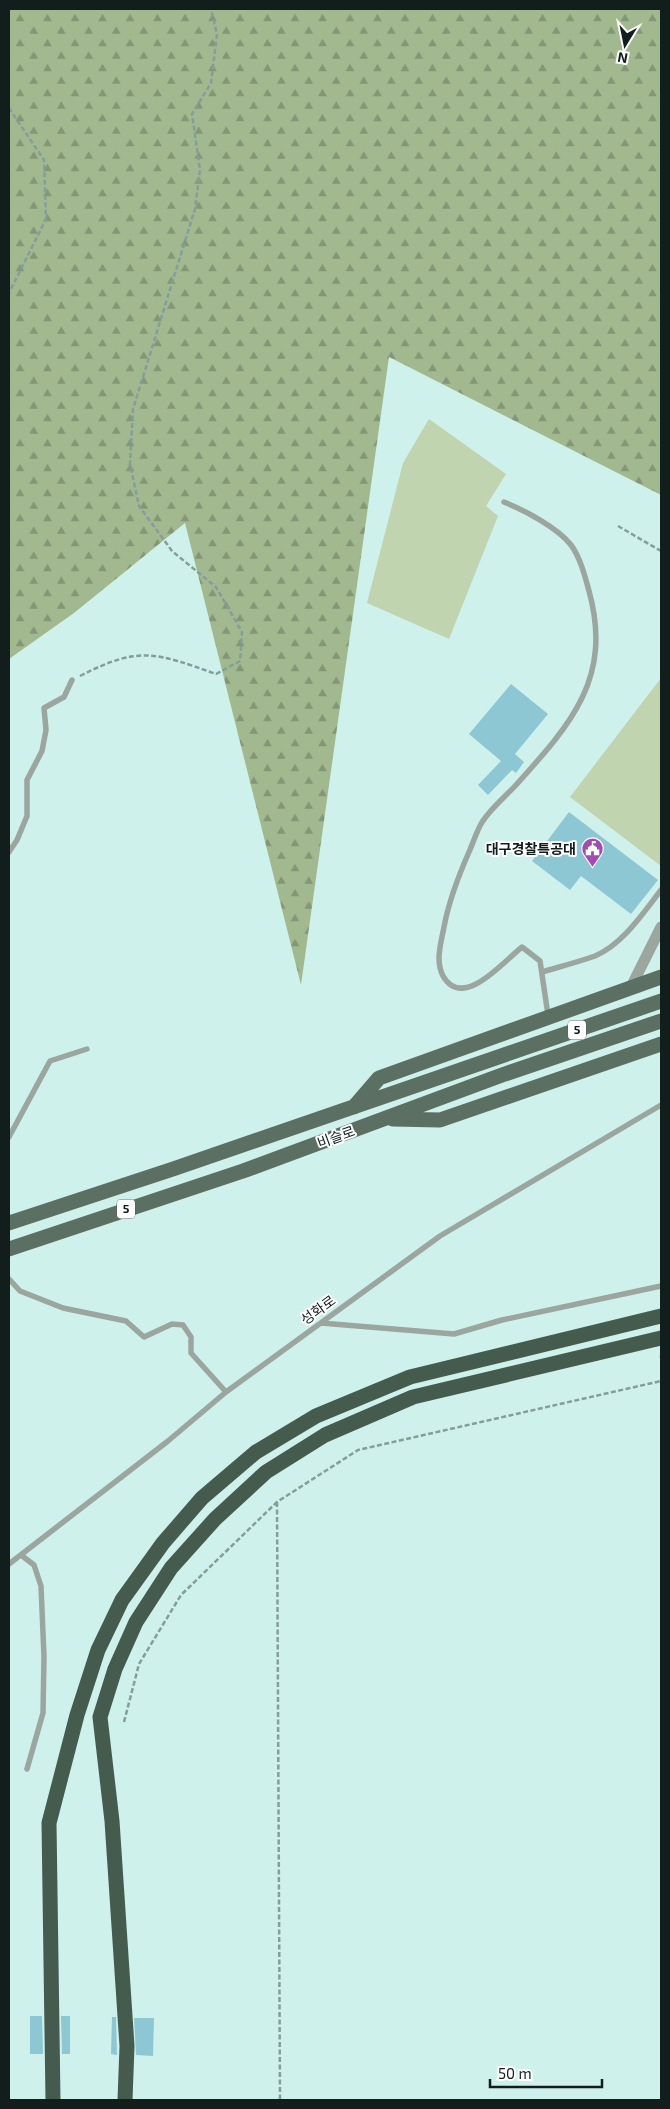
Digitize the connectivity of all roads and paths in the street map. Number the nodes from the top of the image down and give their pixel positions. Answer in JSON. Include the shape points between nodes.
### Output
{"nodes":[{"id":1,"x":212,"y":9,"type":"edge"},
{"id":2,"x":9,"y":108,"type":"edge"},
{"id":3,"x":9,"y":293,"type":"edge"},
{"id":4,"x":504,"y":502,"type":"dead end"},
{"id":5,"x":618,"y":526,"type":"dead end"},
{"id":6,"x":661,"y":550,"type":"edge"},
{"id":7,"x":72,"y":680,"type":"joint"},
{"id":8,"x":9,"y":852,"type":"edge"},
{"id":9,"x":661,"y":890,"type":"edge"},
{"id":10,"x":661,"y":927,"type":"edge"},
{"id":11,"x":542,"y":972,"type":"junction"},
{"id":12,"x":661,"y":977,"type":"edge"},
{"id":13,"x":631,"y":987,"type":"junction"},
{"id":14,"x":661,"y":1001,"type":"edge"},
{"id":15,"x":548,"y":1017,"type":"junction"},
{"id":16,"x":661,"y":1021,"type":"edge"},
{"id":17,"x":661,"y":1044,"type":"edge"},
{"id":18,"x":87,"y":1048,"type":"dead end"},
{"id":19,"x":661,"y":1105,"type":"edge"},
{"id":20,"x":353,"y":1108,"type":"junction"},
{"id":21,"x":385,"y":1119,"type":"junction"},
{"id":22,"x":9,"y":1137,"type":"edge"},
{"id":23,"x":9,"y":1223,"type":"edge"},
{"id":24,"x":9,"y":1249,"type":"edge"},
{"id":25,"x":9,"y":1279,"type":"edge"},
{"id":26,"x":661,"y":1286,"type":"edge"},
{"id":27,"x":661,"y":1316,"type":"edge"},
{"id":28,"x":321,"y":1323,"type":"junction"},
{"id":29,"x":661,"y":1338,"type":"edge"},
{"id":30,"x":661,"y":1380,"type":"edge"},
{"id":31,"x":226,"y":1392,"type":"junction"},
{"id":32,"x":277,"y":1502,"type":"junction"},
{"id":33,"x":20,"y":1555,"type":"junction"},
{"id":34,"x":9,"y":1564,"type":"edge"},
{"id":35,"x":124,"y":1722,"type":"dead end"},
{"id":36,"x":27,"y":1769,"type":"dead end"},
{"id":37,"x":53,"y":2100,"type":"edge"},
{"id":38,"x":125,"y":2100,"type":"edge"},
{"id":39,"x":280,"y":2100,"type":"edge"}],
"edges":[{"from":1,"to":7,"type":"path","via":[[217,34],[211,83],[192,114],[200,170],[195,209],[133,410],[130,464],[139,506],[172,551],[216,587],[242,632],[240,661],[216,674],[164,656],[134,654],[98,666]]},
{"from":2,"to":3,"type":"path","via":[[44,160],[46,219]]},
{"from":4,"to":11,"type":"lane","via":[[530,512],[570,545],[584,574],[595,613],[596,648],[591,677],[561,735],[481,824],[450,896],[439,958],[443,975],[451,985],[466,989],[478,984],[522,946],[540,961]]},
{"from":5,"to":6,"type":"path"},
{"from":7,"to":8,"type":"lane","via":[[64,697],[44,708],[46,730],[42,751],[27,780],[27,816]]},
{"from":9,"to":11,"type":"lane","via":[[638,920],[610,947],[596,955]]},
{"from":10,"to":13,"type":"street"},
{"from":11,"to":15,"type":"lane"},
{"from":12,"to":13,"type":"main road"},
{"from":13,"to":15,"type":"main road"},
{"from":14,"to":20,"type":"main road","name":"비슬로","number":"5"},
{"from":15,"to":20,"type":"main road","via":[[379,1078]]},
{"from":16,"to":21,"type":"main road","name":"비슬로","number":"5"},
{"from":17,"to":21,"type":"main road","via":[[440,1120]]},
{"from":18,"to":22,"type":"lane","via":[[50,1061]]},
{"from":19,"to":28,"type":"lane","name":"성화로","via":[[440,1236]]},
{"from":20,"to":23,"type":"main road","name":"비슬로","number":"5"},
{"from":21,"to":24,"type":"main road","name":"비슬로","number":"5","via":[[243,1171]]},
{"from":25,"to":31,"type":"lane","via":[[20,1291],[63,1308],[126,1321],[144,1337],[172,1324],[183,1325],[191,1337],[191,1353]]},
{"from":26,"to":28,"type":"lane","via":[[502,1320],[454,1334]]},
{"from":27,"to":37,"type":"highway","via":[[410,1377],[316,1416],[256,1452],[202,1498],[163,1543],[122,1600],[98,1650],[77,1715],[50,1823]]},
{"from":28,"to":31,"type":"lane","name":"성화로"},
{"from":29,"to":38,"type":"highway","via":[[413,1397],[325,1435],[266,1472],[215,1519],[171,1568],[136,1622],[115,1669],[100,1717],[118,1899],[127,2046]]},
{"from":30,"to":32,"type":"path","via":[[358,1450]]},
{"from":31,"to":33,"type":"lane","name":"성화로"},
{"from":32,"to":35,"type":"path","via":[[180,1595],[139,1664]]},
{"from":32,"to":39,"type":"path"},
{"from":33,"to":34,"type":"lane","name":"성화로"},
{"from":33,"to":36,"type":"lane","via":[[34,1564],[42,1586],[43,1712]]}]}
